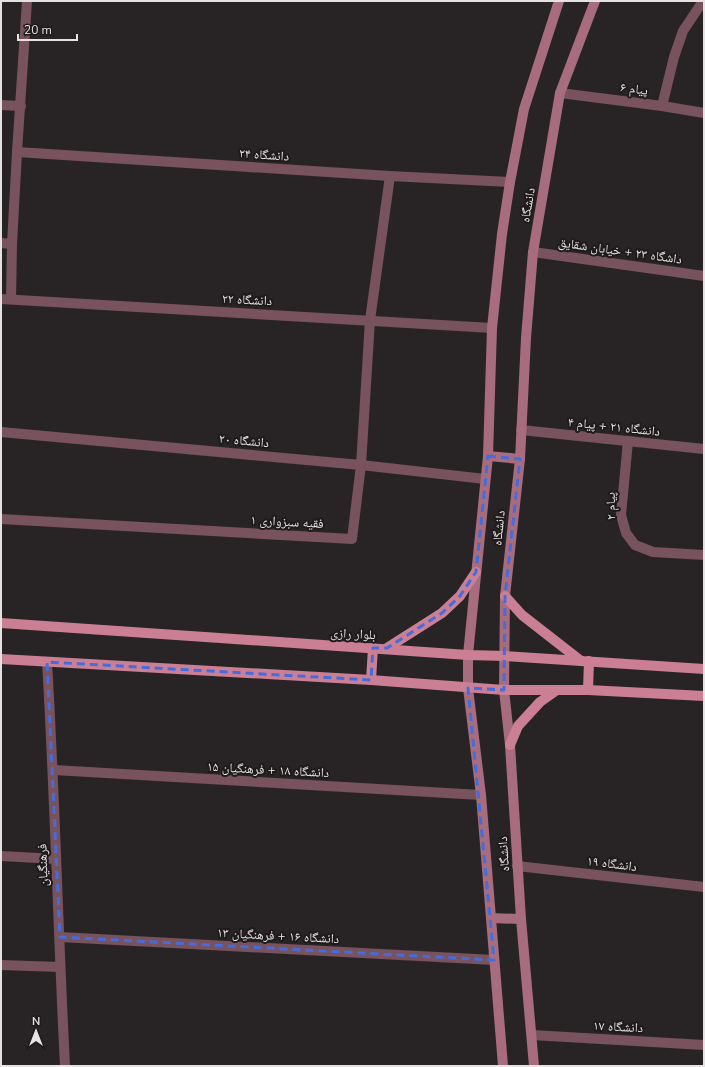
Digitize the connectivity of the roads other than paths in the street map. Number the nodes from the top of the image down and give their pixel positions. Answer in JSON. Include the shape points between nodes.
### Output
{"nodes":[{"id":1,"x":28,"y":1,"type":"edge"},
{"id":2,"x":559,"y":1,"type":"edge"},
{"id":3,"x":595,"y":1,"type":"edge"},
{"id":4,"x":703,"y":1,"type":"edge"},
{"id":5,"x":560,"y":93,"type":"junction"},
{"id":6,"x":1,"y":105,"type":"edge"},
{"id":7,"x":21,"y":106,"type":"junction"},
{"id":8,"x":662,"y":106,"type":"junction"},
{"id":9,"x":704,"y":113,"type":"edge"},
{"id":10,"x":17,"y":152,"type":"junction"},
{"id":11,"x":390,"y":176,"type":"junction"},
{"id":12,"x":510,"y":182,"type":"junction"},
{"id":13,"x":1,"y":243,"type":"edge"},
{"id":14,"x":12,"y":244,"type":"junction"},
{"id":15,"x":533,"y":252,"type":"junction"},
{"id":16,"x":704,"y":276,"type":"edge"},
{"id":17,"x":6,"y":299,"type":"edge"},
{"id":18,"x":370,"y":320,"type":"junction"},
{"id":19,"x":492,"y":328,"type":"junction"},
{"id":20,"x":521,"y":430,"type":"junction"},
{"id":21,"x":1,"y":432,"type":"edge"},
{"id":22,"x":628,"y":441,"type":"junction"},
{"id":23,"x":704,"y":449,"type":"edge"},
{"id":24,"x":488,"y":456,"type":"junction"},
{"id":25,"x":520,"y":459,"type":"junction"},
{"id":26,"x":362,"y":465,"type":"junction"},
{"id":27,"x":485,"y":479,"type":"junction"},
{"id":28,"x":1,"y":519,"type":"edge"},
{"id":29,"x":704,"y":555,"type":"edge"},
{"id":30,"x":476,"y":572,"type":"junction"},
{"id":31,"x":504,"y":596,"type":"junction"},
{"id":32,"x":1,"y":623,"type":"edge"},
{"id":33,"x":373,"y":648,"type":"junction"},
{"id":34,"x":387,"y":648,"type":"junction"},
{"id":35,"x":468,"y":655,"type":"junction"},
{"id":36,"x":505,"y":656,"type":"junction"},
{"id":37,"x":1,"y":659,"type":"edge"},
{"id":38,"x":585,"y":661,"type":"junction"},
{"id":39,"x":47,"y":662,"type":"junction"},
{"id":40,"x":704,"y":669,"type":"edge"},
{"id":41,"x":371,"y":680,"type":"junction"},
{"id":42,"x":468,"y":688,"type":"junction"},
{"id":43,"x":504,"y":690,"type":"junction"},
{"id":44,"x":557,"y":690,"type":"junction"},
{"id":45,"x":588,"y":690,"type":"junction"},
{"id":46,"x":704,"y":696,"type":"edge"},
{"id":47,"x":510,"y":745,"type":"junction"},
{"id":48,"x":54,"y":770,"type":"junction"},
{"id":49,"x":481,"y":795,"type":"junction"},
{"id":50,"x":1,"y":856,"type":"edge"},
{"id":51,"x":56,"y":859,"type":"junction"},
{"id":52,"x":517,"y":866,"type":"junction"},
{"id":53,"x":704,"y":887,"type":"edge"},
{"id":54,"x":491,"y":918,"type":"junction"},
{"id":55,"x":521,"y":919,"type":"junction"},
{"id":56,"x":60,"y":938,"type":"junction"},
{"id":57,"x":494,"y":960,"type":"junction"},
{"id":58,"x":1,"y":964,"type":"edge"},
{"id":59,"x":60,"y":966,"type":"junction"},
{"id":60,"x":532,"y":1035,"type":"junction"},
{"id":61,"x":704,"y":1044,"type":"edge"},
{"id":62,"x":65,"y":1066,"type":"edge"},
{"id":63,"x":503,"y":1066,"type":"edge"},
{"id":64,"x":534,"y":1066,"type":"edge"}],
"edges":[{"from":1,"to":7,"type":"street"},
{"from":2,"to":12,"type":"main road","name":"دانشگاه","via":[[524,109]]},
{"from":3,"to":5,"type":"main road","name":"دانشگاه"},
{"from":4,"to":8,"type":"street","via":[[683,31]]},
{"from":5,"to":8,"type":"street","name":"پیام ۶"},
{"from":5,"to":15,"type":"main road","name":"دانشگاه"},
{"from":6,"to":7,"type":"street"},
{"from":7,"to":10,"type":"street"},
{"from":8,"to":9,"type":"street","name":"پیام ۶"},
{"from":10,"to":11,"type":"street","name":"دانشگاه ۲۴"},
{"from":10,"to":14,"type":"street"},
{"from":11,"to":12,"type":"street","name":"دانشگاه ۲۴"},
{"from":11,"to":18,"type":"street","name":"فقیه سبزواری ۱"},
{"from":12,"to":19,"type":"main road","name":"دانشگاه"},
{"from":13,"to":14,"type":"street"},
{"from":14,"to":17,"type":"street"},
{"from":15,"to":16,"type":"street","name":"داشگاه ۲۳ + خیابان شقایق"},
{"from":15,"to":20,"type":"main road","name":"دانشگاه"},
{"from":17,"to":18,"type":"street","name":"دانشگاه ۲۲"},
{"from":18,"to":19,"type":"street","name":"دانشگاه ۲۲"},
{"from":18,"to":26,"type":"street","name":"فقیه سبزواری ۱"},
{"from":19,"to":24,"type":"main road","name":"دانشگاه"},
{"from":20,"to":22,"type":"street","name":"دانشگاه ۲۱ + پیام ۴"},
{"from":20,"to":25,"type":"main road","name":"دانشگاه"},
{"from":21,"to":26,"type":"street","name":"دانشگاه ۲۰"},
{"from":22,"to":23,"type":"street","name":"دانشگاه ۲۱ + پیام ۴"},
{"from":22,"to":29,"type":"street","name":"پیام ۲","via":[[621,515],[626,533],[635,545],[653,552]]},
{"from":24,"to":25,"type":"main road"},
{"from":24,"to":27,"type":"main road","name":"دانشگاه"},
{"from":25,"to":31,"type":"main road","name":"دانشگاه"},
{"from":26,"to":27,"type":"street","name":"دانشگاه ۲۰"},
{"from":26,"to":28,"type":"street","name":"فقیه سبزواری ۱","via":[[352,539]]},
{"from":27,"to":30,"type":"main road","name":"دانشگاه"},
{"from":30,"to":34,"type":"main road","via":[[460,596],[442,613]]},
{"from":30,"to":35,"type":"main road","name":"دانشگاه"},
{"from":31,"to":36,"type":"main road","name":"دانشگاه"},
{"from":31,"to":38,"type":"main road","via":[[522,615]]},
{"from":32,"to":33,"type":"main road","name":"بلوار رازی"},
{"from":33,"to":34,"type":"main road","name":"بلوار رازی"},
{"from":33,"to":41,"type":"main road"},
{"from":34,"to":35,"type":"main road","name":"بلوار رازی"},
{"from":35,"to":36,"type":"main road","name":"بلوار رازی"},
{"from":35,"to":42,"type":"main road","name":"دانشگاه"},
{"from":36,"to":38,"type":"main road","name":"بلوار رازی"},
{"from":36,"to":43,"type":"main road","name":"دانشگاه"},
{"from":37,"to":39,"type":"main road"},
{"from":38,"to":40,"type":"main road","name":"بلوار رازی"},
{"from":38,"to":45,"type":"main road"},
{"from":39,"to":41,"type":"main road"},
{"from":39,"to":48,"type":"street","name":"فرهنگیان"},
{"from":41,"to":42,"type":"main road"},
{"from":42,"to":43,"type":"main road"},
{"from":42,"to":49,"type":"main road","name":"دانشگاه"},
{"from":43,"to":44,"type":"main road"},
{"from":43,"to":47,"type":"main road","name":"دانشگاه"},
{"from":44,"to":45,"type":"main road"},
{"from":44,"to":47,"type":"main road","via":[[540,702],[518,726]]},
{"from":45,"to":46,"type":"main road"},
{"from":47,"to":52,"type":"main road","name":"دانشگاه"},
{"from":48,"to":49,"type":"street","name":"دانشگاه ۱۸ + فرهنگیان ۱۵"},
{"from":48,"to":51,"type":"street","name":"فرهنگیان"},
{"from":49,"to":54,"type":"main road","name":"دانشگاه"},
{"from":50,"to":51,"type":"street"},
{"from":51,"to":56,"type":"street","name":"فرهنگیان"},
{"from":52,"to":53,"type":"street","name":"دانشگاه ۱۹"},
{"from":52,"to":55,"type":"main road","name":"دانشگاه"},
{"from":54,"to":55,"type":"main road"},
{"from":54,"to":57,"type":"main road","name":"دانشگاه"},
{"from":55,"to":60,"type":"main road","name":"دانشگاه"},
{"from":56,"to":57,"type":"street","name":"دانشگاه ۱۶ + فرهنگیان ۱۳"},
{"from":56,"to":59,"type":"street","name":"فرهنگیان"},
{"from":57,"to":63,"type":"main road","name":"دانشگاه"},
{"from":58,"to":59,"type":"street"},
{"from":59,"to":62,"type":"street","name":"فرهنگیان"},
{"from":60,"to":61,"type":"street","name":"دانشگاه ۱۷"},
{"from":60,"to":64,"type":"main road","name":"دانشگاه"}]}
